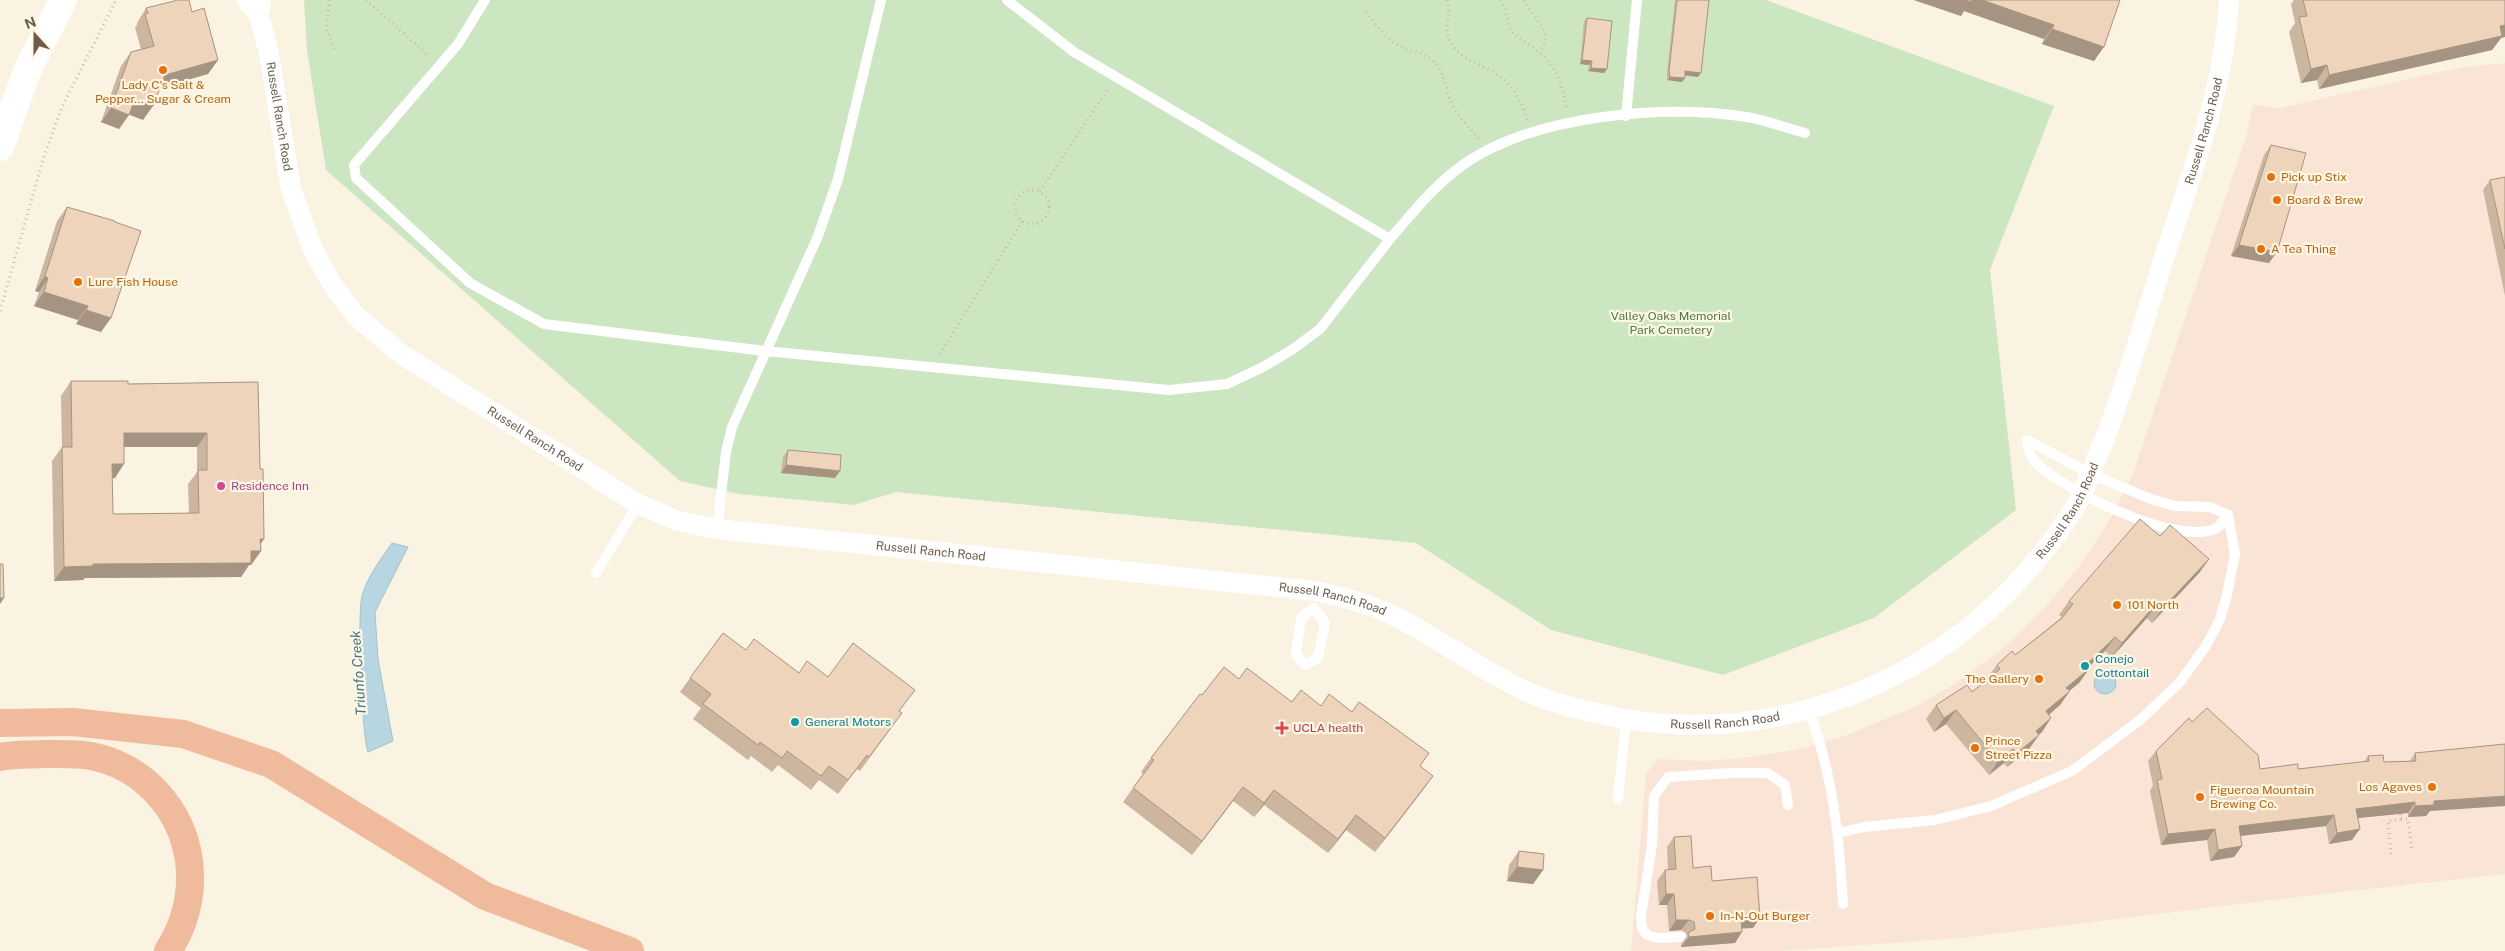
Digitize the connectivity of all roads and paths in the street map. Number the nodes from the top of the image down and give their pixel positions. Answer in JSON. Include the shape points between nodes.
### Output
{"nodes":[{"id":1,"x":116,"y":0,"type":"edge"},
{"id":2,"x":330,"y":0,"type":"edge"},
{"id":3,"x":366,"y":0,"type":"edge"},
{"id":4,"x":485,"y":0,"type":"edge"},
{"id":5,"x":881,"y":0,"type":"edge"},
{"id":6,"x":1007,"y":0,"type":"edge"},
{"id":7,"x":1447,"y":0,"type":"edge"},
{"id":8,"x":1500,"y":0,"type":"edge"},
{"id":9,"x":1524,"y":0,"type":"edge"},
{"id":10,"x":1637,"y":0,"type":"edge"},
{"id":11,"x":2229,"y":0,"type":"edge"},
{"id":12,"x":255,"y":2,"type":"edge"},
{"id":13,"x":66,"y":4,"type":"edge"},
{"id":14,"x":1366,"y":12,"type":"dead end"},
{"id":15,"x":334,"y":49,"type":"dead end"},
{"id":16,"x":1539,"y":51,"type":"junction"},
{"id":17,"x":440,"y":65,"type":"junction"},
{"id":18,"x":1117,"y":77,"type":"junction"},
{"id":19,"x":1626,"y":116,"type":"junction"},
{"id":20,"x":1570,"y":122,"type":"junction"},
{"id":21,"x":1530,"y":133,"type":"junction"},
{"id":22,"x":1805,"y":133,"type":"dead end"},
{"id":23,"x":0,"y":146,"type":"edge"},
{"id":24,"x":1486,"y":151,"type":"junction"},
{"id":25,"x":1040,"y":191,"type":"junction"},
{"id":26,"x":1023,"y":220,"type":"junction"},
{"id":27,"x":1390,"y":239,"type":"junction"},
{"id":28,"x":0,"y":311,"type":"edge"},
{"id":29,"x":765,"y":351,"type":"junction"},
{"id":30,"x":932,"y":367,"type":"junction"},
{"id":31,"x":2091,"y":474,"type":"junction"},
{"id":32,"x":2082,"y":493,"type":"junction"},
{"id":33,"x":638,"y":504,"type":"junction"},
{"id":34,"x":2228,"y":515,"type":"junction"},
{"id":35,"x":717,"y":529,"type":"junction"},
{"id":36,"x":596,"y":573,"type":"dead end"},
{"id":37,"x":1315,"y":600,"type":"junction"},
{"id":38,"x":1809,"y":710,"type":"junction"},
{"id":39,"x":1626,"y":719,"type":"junction"},
{"id":40,"x":0,"y":723,"type":"edge"},
{"id":41,"x":0,"y":757,"type":"edge"},
{"id":42,"x":1618,"y":799,"type":"dead end"},
{"id":43,"x":1788,"y":806,"type":"dead end"},
{"id":44,"x":2400,"y":810,"type":"edge"},
{"id":45,"x":2401,"y":820,"type":"junction"},
{"id":46,"x":1838,"y":833,"type":"junction"},
{"id":47,"x":2412,"y":851,"type":"dead end"},
{"id":48,"x":2391,"y":854,"type":"dead end"},
{"id":49,"x":1843,"y":904,"type":"dead end"},
{"id":50,"x":1681,"y":937,"type":"dead end"},
{"id":51,"x":168,"y":951,"type":"edge"},
{"id":52,"x":630,"y":951,"type":"edge"}],
"edges":[{"from":1,"to":28,"type":"path","via":[[59,115],[44,156]]},
{"from":2,"to":15,"type":"path","via":[[326,28]]},
{"from":3,"to":17,"type":"path"},
{"from":4,"to":17,"type":"lane","via":[[458,44]]},
{"from":5,"to":29,"type":"lane","via":[[838,179],[818,236]]},
{"from":6,"to":18,"type":"lane","via":[[1074,52]]},
{"from":7,"to":21,"type":"path","via":[[1449,41],[1476,65],[1498,75],[1513,88],[1524,109]]},
{"from":8,"to":16,"type":"path","via":[[1513,33]]},
{"from":9,"to":16,"type":"path","via":[[1528,11],[1544,27],[1547,38]]},
{"from":10,"to":19,"type":"lane"},
{"from":11,"to":31,"type":"street","name":"Russell Ranch Road","via":[[2227,37],[2213,107],[2115,410]]},
{"from":12,"to":33,"type":"street","name":"Russell Ranch Road","via":[[269,54],[291,189],[313,250],[333,286],[356,316],[401,354]]},
{"from":13,"to":23,"type":"main road","via":[[28,71]]},
{"from":14,"to":24,"type":"path","via":[[1399,46],[1420,53],[1442,71],[1453,107]]},
{"from":16,"to":20,"type":"path","via":[[1557,71]]},
{"from":17,"to":29,"type":"lane","via":[[354,164],[356,178],[470,283],[544,324]]},
{"from":18,"to":25,"type":"path"},
{"from":18,"to":27,"type":"lane"},
{"from":19,"to":20,"type":"lane"},
{"from":19,"to":22,"type":"lane","via":[[1674,112],[1747,117]]},
{"from":20,"to":21,"type":"lane"},
{"from":21,"to":24,"type":"lane"},
{"from":24,"to":27,"type":"lane","via":[[1434,188]]},
{"from":25,"to":26,"type":"path","via":[[1028,190],[1019,196],[1016,212]]},
{"from":25,"to":26,"type":"path","via":[[1049,204],[1047,216],[1033,224]]},
{"from":26,"to":30,"type":"path"},
{"from":27,"to":30,"type":"lane","via":[[1320,329],[1263,367],[1227,384],[1169,390]]},
{"from":29,"to":30,"type":"lane"},
{"from":29,"to":35,"type":"lane","via":[[732,427]]},
{"from":31,"to":32,"type":"street","name":"Russell Ranch Road"},
{"from":31,"to":32,"type":"lane","via":[[2026,440],[2036,463]]},
{"from":31,"to":34,"type":"lane","via":[[2151,500],[2175,506],[2210,507]]},
{"from":32,"to":34,"type":"lane","via":[[2160,527],[2203,532],[2217,528]]},
{"from":32,"to":38,"type":"street","name":"Russell Ranch Road","via":[[2047,548],[1975,624],[1927,658],[1872,687]]},
{"from":33,"to":35,"type":"street","name":"Russell Ranch Road","via":[[678,521]]},
{"from":33,"to":36,"type":"lane"},
{"from":34,"to":46,"type":"lane","via":[[2235,554],[2220,619],[2206,646],[2180,682],[2140,720],[2072,772],[1990,806],[1935,820]]},
{"from":35,"to":37,"type":"street","name":"Russell Ranch Road"},
{"from":37,"to":37,"type":"lane","via":[[1325,623],[1318,658],[1304,666],[1296,654],[1301,618]]},
{"from":37,"to":39,"type":"street","name":"Russell Ranch Road","via":[[1358,601],[1401,619],[1492,674],[1532,694]]},
{"from":38,"to":39,"type":"street","name":"Russell Ranch Road","via":[[1757,721],[1713,724]]},
{"from":38,"to":46,"type":"lane","via":[[1833,794]]},
{"from":39,"to":42,"type":"lane"},
{"from":40,"to":52,"type":"highway","via":[[73,722],[183,734],[270,764],[485,896]]},
{"from":41,"to":51,"type":"highway","via":[[92,756],[117,765],[162,796],[180,824],[192,879],[179,934]]},
{"from":43,"to":50,"type":"lane","via":[[1785,785],[1768,773],[1668,778],[1654,796],[1652,845],[1641,916],[1646,935]]},
{"from":44,"to":45,"type":"path"},
{"from":45,"to":47,"type":"path","via":[[2408,819]]},
{"from":45,"to":48,"type":"path","via":[[2388,821]]},
{"from":46,"to":49,"type":"lane"}]}
